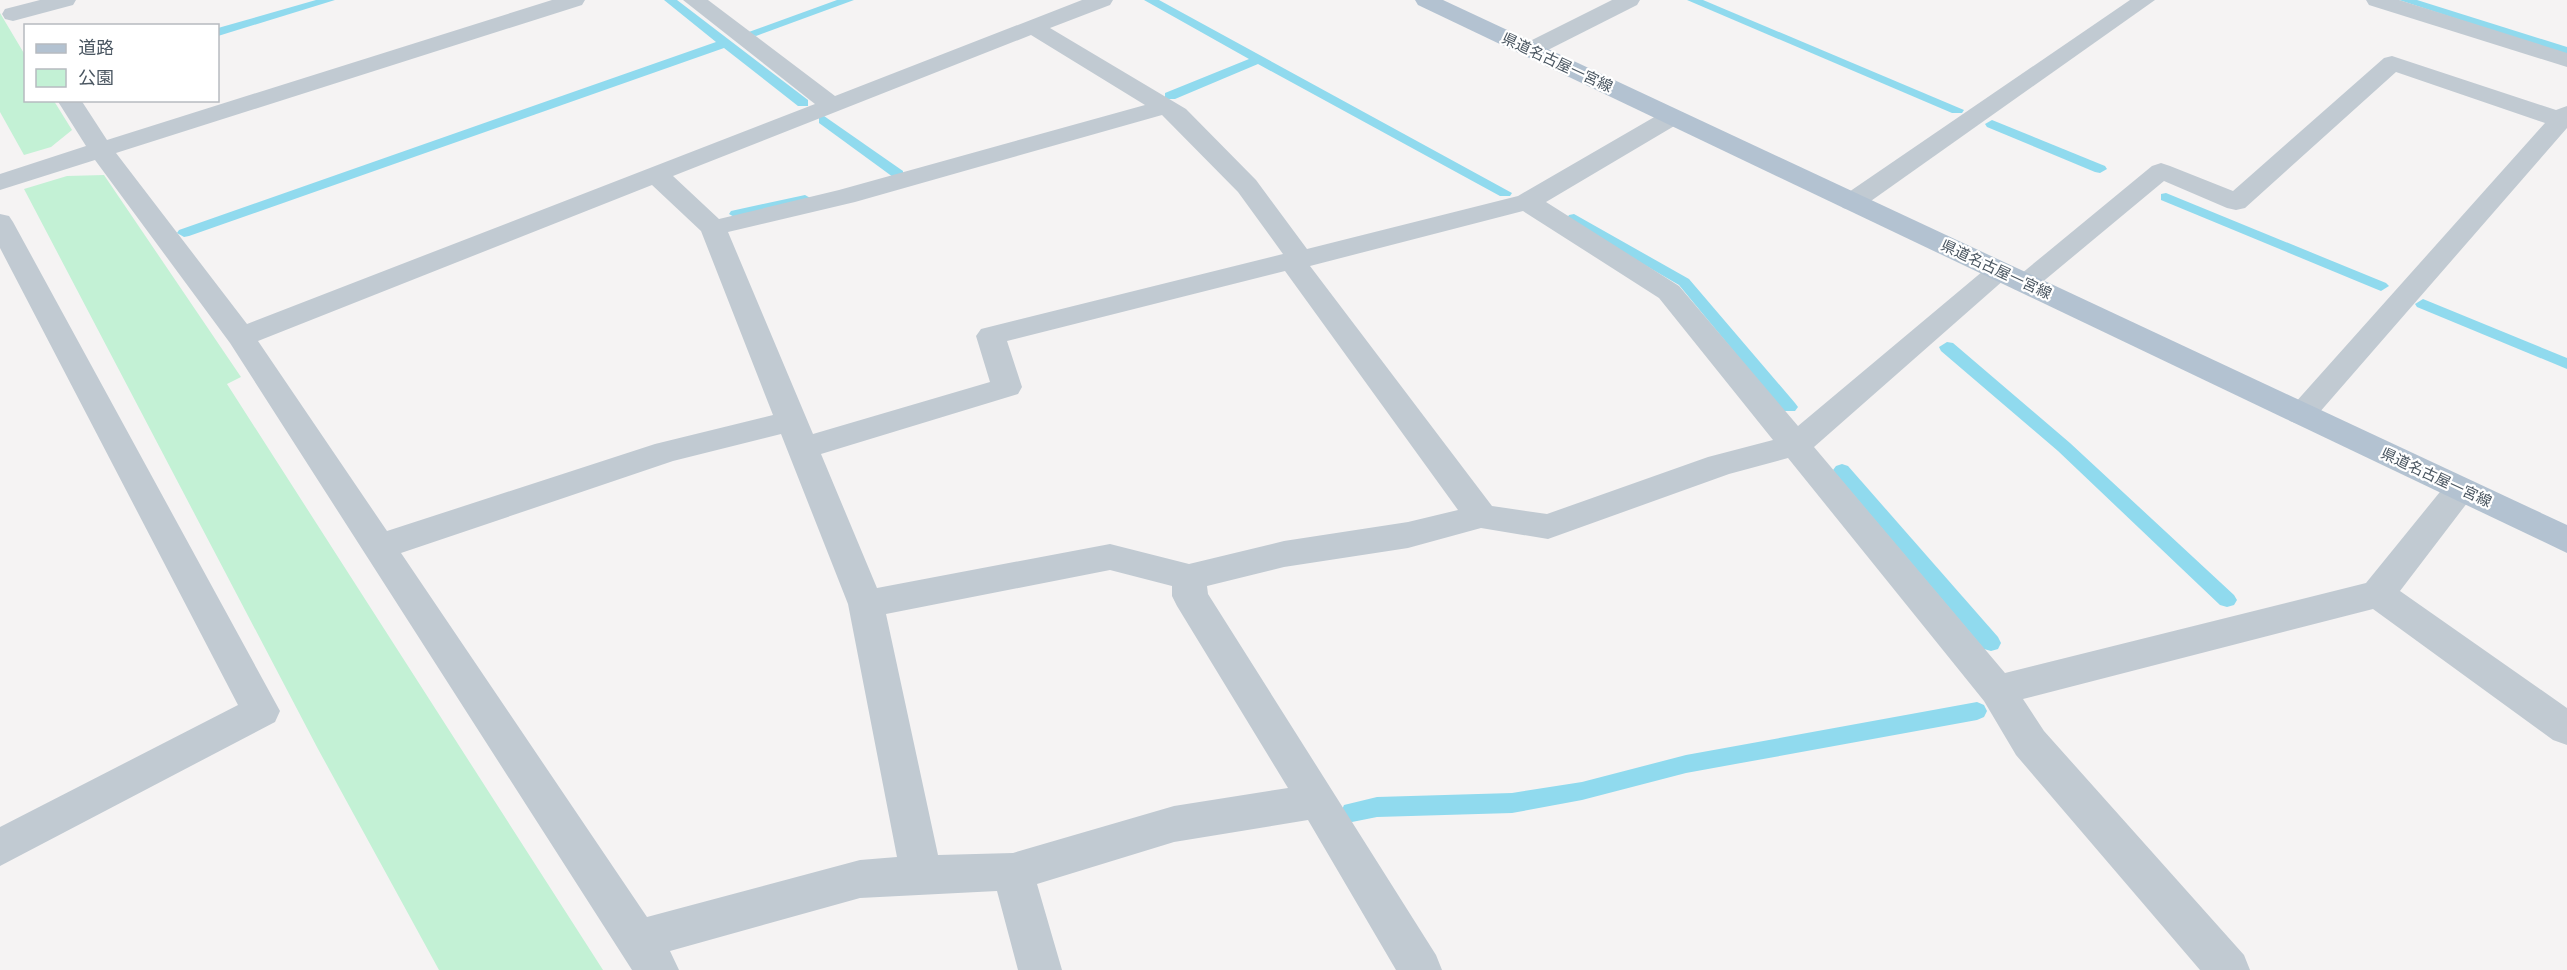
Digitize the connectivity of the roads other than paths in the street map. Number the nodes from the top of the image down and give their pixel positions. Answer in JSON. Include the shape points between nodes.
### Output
{"nodes":[{"id":1,"x":65,"y":0,"type":"edge"},
{"id":2,"x":574,"y":0,"type":"edge"},
{"id":3,"x":694,"y":0,"type":"edge"},
{"id":4,"x":1102,"y":0,"type":"edge"},
{"id":5,"x":1426,"y":0,"type":"edge"},
{"id":6,"x":1629,"y":0,"type":"edge"},
{"id":7,"x":2144,"y":0,"type":"edge"},
{"id":8,"x":2377,"y":0,"type":"edge"},
{"id":9,"x":8,"y":7,"type":"edge"},
{"id":10,"x":1033,"y":27,"type":"junction"},
{"id":11,"x":24,"y":31,"type":"edge"},
{"id":12,"x":1530,"y":50,"type":"junction"},
{"id":13,"x":2567,"y":60,"type":"edge"},
{"id":14,"x":70,"y":102,"type":"edge"},
{"id":15,"x":832,"y":105,"type":"junction"},
{"id":16,"x":1164,"y":107,"type":"junction"},
{"id":17,"x":1672,"y":117,"type":"junction"},
{"id":18,"x":2564,"y":117,"type":"edge"},
{"id":19,"x":101,"y":150,"type":"junction"},
{"id":20,"x":656,"y":174,"type":"junction"},
{"id":21,"x":0,"y":182,"type":"edge"},
{"id":22,"x":1527,"y":202,"type":"junction"},
{"id":23,"x":1852,"y":202,"type":"junction"},
{"id":24,"x":0,"y":222,"type":"edge"},
{"id":25,"x":713,"y":228,"type":"junction"},
{"id":26,"x":1297,"y":261,"type":"junction"},
{"id":27,"x":2012,"y":277,"type":"junction"},
{"id":28,"x":241,"y":337,"type":"junction"},
{"id":29,"x":2301,"y":414,"type":"junction"},
{"id":30,"x":797,"y":435,"type":"junction"},
{"id":31,"x":1796,"y":445,"type":"junction"},
{"id":32,"x":2460,"y":490,"type":"junction"},
{"id":33,"x":1481,"y":516,"type":"junction"},
{"id":34,"x":2567,"y":540,"type":"edge"},
{"id":35,"x":379,"y":548,"type":"junction"},
{"id":36,"x":1189,"y":577,"type":"junction"},
{"id":37,"x":2378,"y":594,"type":"junction"},
{"id":38,"x":866,"y":604,"type":"junction"},
{"id":39,"x":1997,"y":690,"type":"junction"},
{"id":40,"x":2567,"y":729,"type":"edge"},
{"id":41,"x":1318,"y":801,"type":"junction"},
{"id":42,"x":0,"y":848,"type":"edge"},
{"id":43,"x":1013,"y":872,"type":"junction"},
{"id":44,"x":921,"y":874,"type":"junction"},
{"id":45,"x":647,"y":955,"type":"edge"},
{"id":46,"x":1040,"y":970,"type":"edge"},
{"id":47,"x":1420,"y":970,"type":"edge"},
{"id":48,"x":2226,"y":970,"type":"edge"}],
"edges":[{"from":1,"to":9,"type":"street"},
{"from":2,"to":19,"type":"street"},
{"from":3,"to":15,"type":"street"},
{"from":4,"to":10,"type":"street"},
{"from":5,"to":12,"type":"main road","name":"県道名古屋一宮線"},
{"from":6,"to":12,"type":"street"},
{"from":7,"to":23,"type":"street"},
{"from":8,"to":13,"type":"street"},
{"from":9,"to":11,"type":"street"},
{"from":10,"to":15,"type":"street"},
{"from":10,"to":16,"type":"street"},
{"from":12,"to":17,"type":"main road","name":"県道名古屋一宮線"},
{"from":14,"to":19,"type":"street"},
{"from":15,"to":20,"type":"street"},
{"from":16,"to":25,"type":"street","via":[[846,196]]},
{"from":16,"to":26,"type":"street","via":[[1177,114],[1247,186]]},
{"from":17,"to":22,"type":"street"},
{"from":17,"to":23,"type":"main road","name":"県道名古屋一宮線"},
{"from":18,"to":27,"type":"street","via":[[2392,63],[2236,202],[2161,171]]},
{"from":18,"to":29,"type":"street"},
{"from":19,"to":21,"type":"street"},
{"from":19,"to":28,"type":"street"},
{"from":20,"to":25,"type":"street"},
{"from":20,"to":28,"type":"street"},
{"from":22,"to":26,"type":"street"},
{"from":22,"to":31,"type":"street","via":[[1669,292]]},
{"from":23,"to":27,"type":"main road","name":"県道名古屋一宮線"},
{"from":24,"to":42,"type":"street","via":[[261,711]]},
{"from":25,"to":30,"type":"street"},
{"from":26,"to":30,"type":"street","via":[[991,336],[1007,387]]},
{"from":26,"to":33,"type":"street"},
{"from":27,"to":29,"type":"main road","name":"県道名古屋一宮線"},
{"from":27,"to":31,"type":"street"},
{"from":28,"to":35,"type":"street"},
{"from":29,"to":32,"type":"main road","name":"県道名古屋一宮線"},
{"from":30,"to":35,"type":"street","via":[[666,452]]},
{"from":30,"to":38,"type":"street"},
{"from":31,"to":33,"type":"street","via":[[1720,465],[1548,526]]},
{"from":31,"to":39,"type":"street"},
{"from":32,"to":34,"type":"main road","name":"県道名古屋一宮線"},
{"from":32,"to":37,"type":"street"},
{"from":33,"to":36,"type":"street","via":[[1408,535],[1284,554]]},
{"from":35,"to":45,"type":"street"},
{"from":36,"to":38,"type":"street","via":[[1110,557]]},
{"from":36,"to":41,"type":"street","via":[[1190,596]]},
{"from":37,"to":39,"type":"street"},
{"from":37,"to":40,"type":"street"},
{"from":38,"to":44,"type":"street"},
{"from":39,"to":48,"type":"street","via":[[2030,743]]},
{"from":41,"to":43,"type":"street","via":[[1174,824]]},
{"from":41,"to":47,"type":"street"},
{"from":43,"to":44,"type":"street"},
{"from":43,"to":46,"type":"street"},
{"from":44,"to":45,"type":"street","via":[[860,879]]}]}
